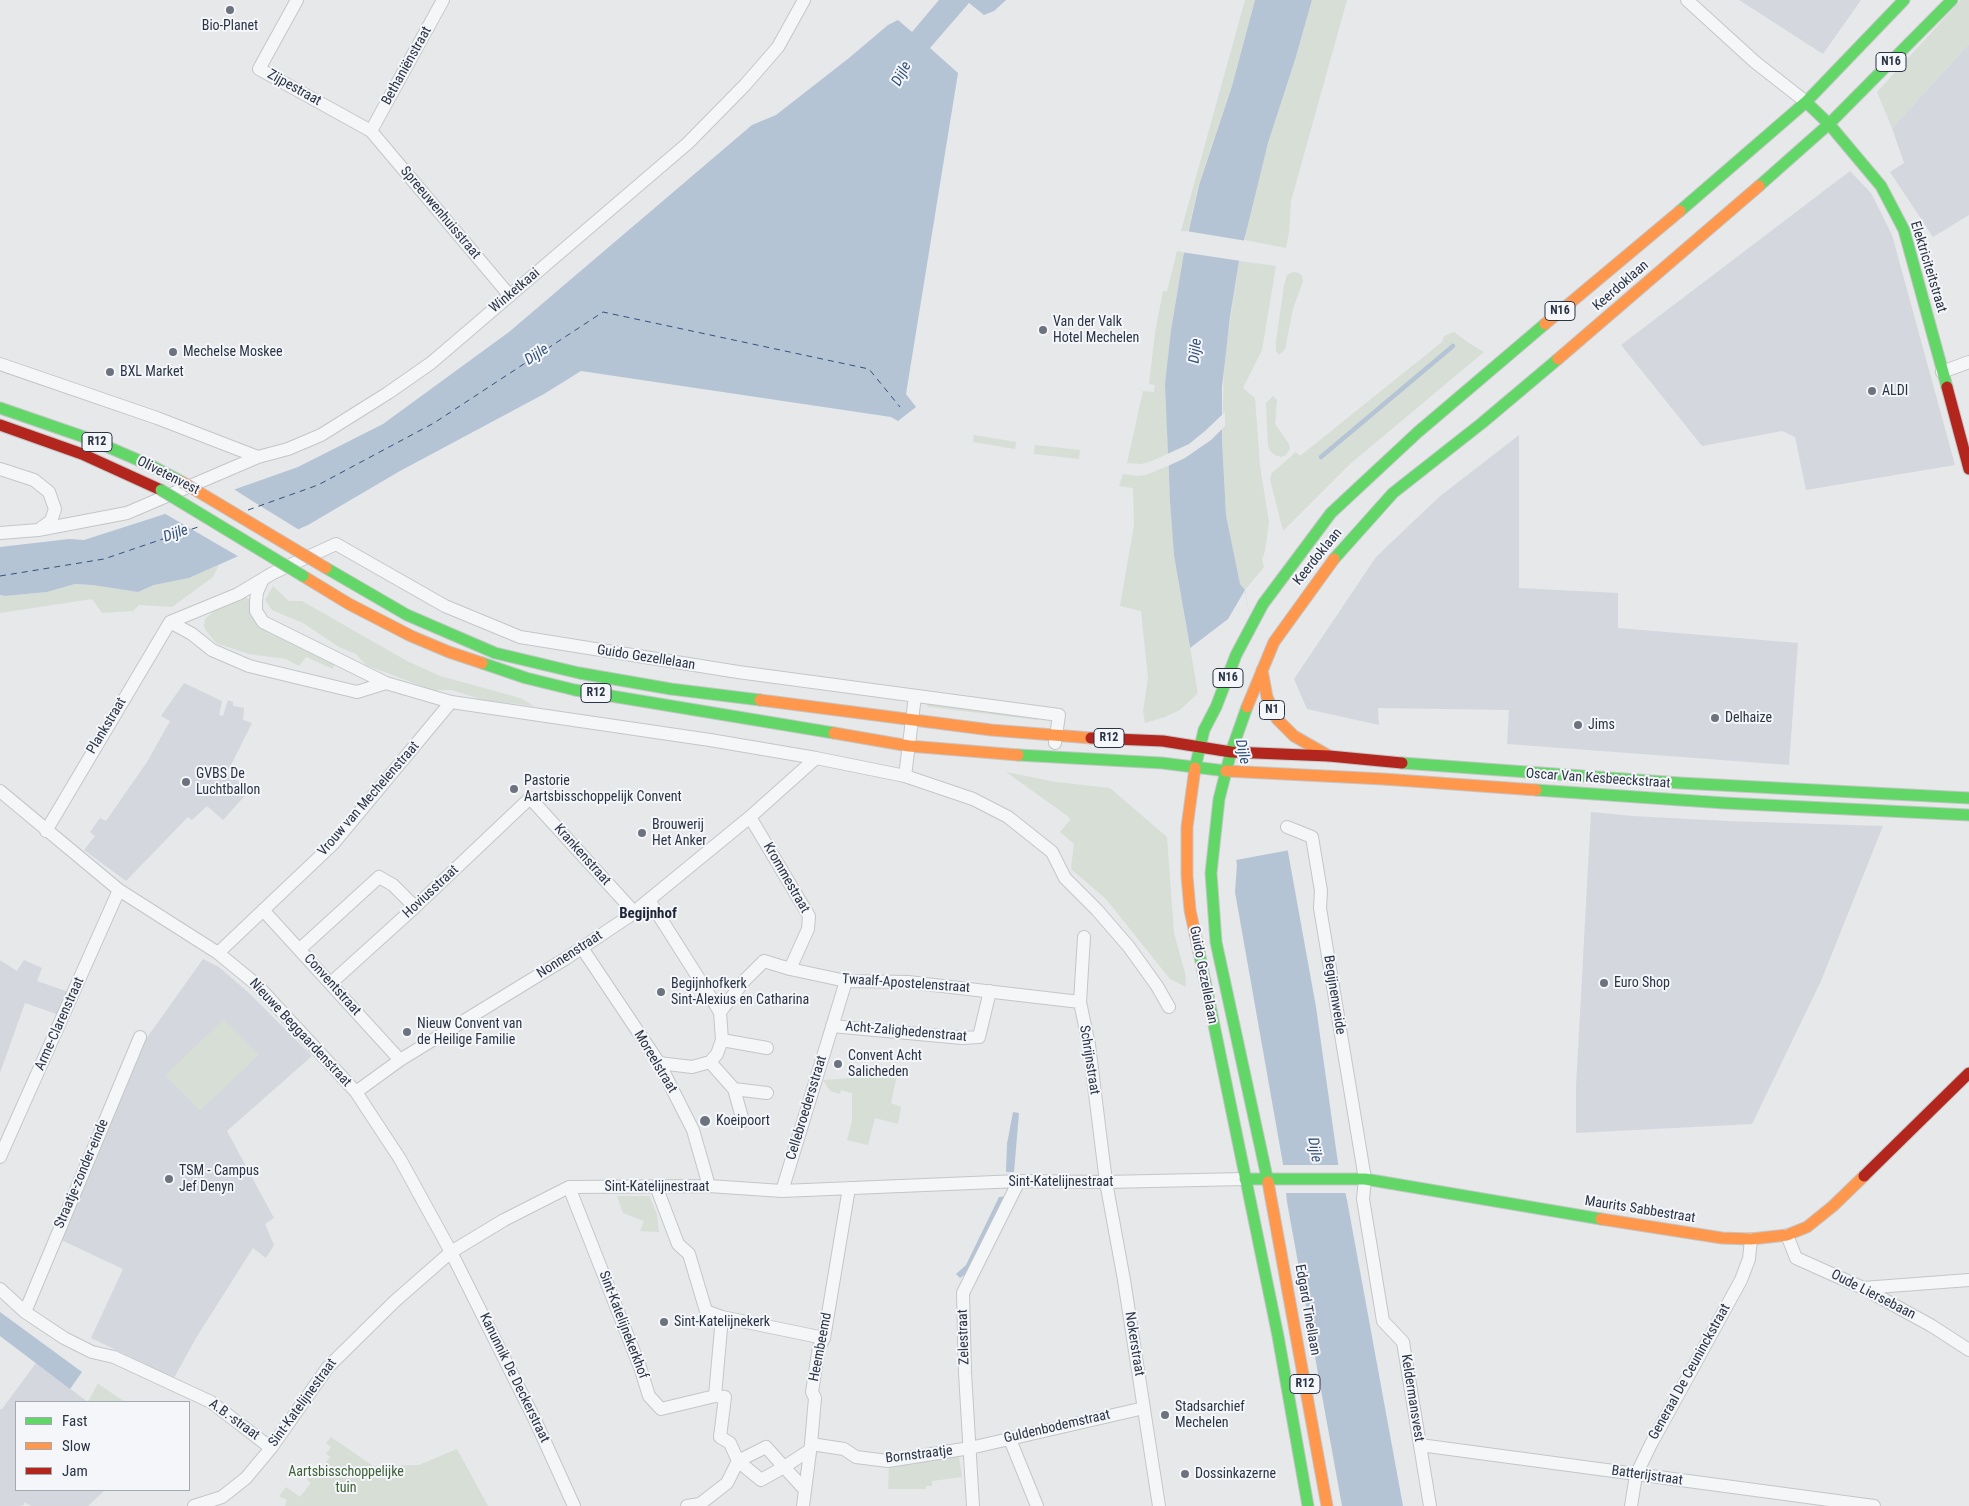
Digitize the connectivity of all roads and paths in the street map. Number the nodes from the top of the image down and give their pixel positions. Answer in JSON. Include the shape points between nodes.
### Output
{"nodes":[{"id":1,"x":297,"y":0,"type":"edge"},
{"id":2,"x":443,"y":0,"type":"edge"},
{"id":3,"x":804,"y":0,"type":"edge"},
{"id":4,"x":1687,"y":0,"type":"edge"},
{"id":5,"x":1904,"y":0,"type":"edge"},
{"id":6,"x":1952,"y":0,"type":"edge"},
{"id":7,"x":1806,"y":102,"type":"junction"},
{"id":8,"x":1829,"y":124,"type":"junction"},
{"id":9,"x":371,"y":131,"type":"junction"},
{"id":10,"x":510,"y":296,"type":"junction"},
{"id":11,"x":1969,"y":362,"type":"edge"},
{"id":12,"x":0,"y":364,"type":"edge"},
{"id":13,"x":1942,"y":372,"type":"junction"},
{"id":14,"x":0,"y":408,"type":"edge"},
{"id":15,"x":0,"y":426,"type":"edge"},
{"id":16,"x":258,"y":457,"type":"junction"},
{"id":17,"x":0,"y":469,"type":"edge"},
{"id":18,"x":1969,"y":469,"type":"edge"},
{"id":19,"x":38,"y":530,"type":"junction"},
{"id":20,"x":0,"y":533,"type":"edge"},
{"id":21,"x":326,"y":568,"type":"joint"},
{"id":22,"x":262,"y":581,"type":"junction"},
{"id":23,"x":170,"y":622,"type":"junction"},
{"id":24,"x":1261,"y":671,"type":"junction"},
{"id":25,"x":386,"y":684,"type":"junction"},
{"id":26,"x":914,"y":701,"type":"junction"},
{"id":27,"x":451,"y":702,"type":"junction"},
{"id":28,"x":913,"y":720,"type":"junction"},
{"id":29,"x":1056,"y":736,"type":"junction"},
{"id":30,"x":910,"y":746,"type":"junction"},
{"id":31,"x":1204,"y":746,"type":"junction"},
{"id":32,"x":1231,"y":752,"type":"junction"},
{"id":33,"x":1054,"y":756,"type":"junction"},
{"id":34,"x":1328,"y":756,"type":"junction"},
{"id":35,"x":816,"y":758,"type":"junction"},
{"id":36,"x":1195,"y":768,"type":"junction"},
{"id":37,"x":1226,"y":771,"type":"junction"},
{"id":38,"x":905,"y":776,"type":"junction"},
{"id":39,"x":0,"y":791,"type":"edge"},
{"id":40,"x":530,"y":798,"type":"joint"},
{"id":41,"x":1969,"y":798,"type":"edge"},
{"id":42,"x":1969,"y":815,"type":"edge"},
{"id":43,"x":750,"y":817,"type":"junction"},
{"id":44,"x":1287,"y":827,"type":"dead end"},
{"id":45,"x":46,"y":831,"type":"junction"},
{"id":46,"x":119,"y":890,"type":"junction"},
{"id":47,"x":649,"y":900,"type":"junction"},
{"id":48,"x":415,"y":907,"type":"junction"},
{"id":49,"x":262,"y":910,"type":"junction"},
{"id":50,"x":634,"y":912,"type":"junction"},
{"id":51,"x":1084,"y":937,"type":"dead end"},
{"id":52,"x":582,"y":948,"type":"junction"},
{"id":53,"x":300,"y":949,"type":"junction"},
{"id":54,"x":218,"y":953,"type":"junction"},
{"id":55,"x":790,"y":969,"type":"junction"},
{"id":56,"x":846,"y":981,"type":"junction"},
{"id":57,"x":331,"y":983,"type":"junction"},
{"id":58,"x":990,"y":990,"type":"junction"},
{"id":59,"x":1080,"y":1002,"type":"junction"},
{"id":60,"x":1169,"y":1007,"type":"dead end"},
{"id":61,"x":720,"y":1012,"type":"junction"},
{"id":62,"x":832,"y":1026,"type":"junction"},
{"id":63,"x":140,"y":1037,"type":"dead end"},
{"id":64,"x":722,"y":1040,"type":"junction"},
{"id":65,"x":767,"y":1048,"type":"dead end"},
{"id":66,"x":400,"y":1060,"type":"junction"},
{"id":67,"x":710,"y":1062,"type":"junction"},
{"id":68,"x":659,"y":1063,"type":"junction"},
{"id":69,"x":1969,"y":1073,"type":"edge"},
{"id":70,"x":734,"y":1088,"type":"junction"},
{"id":71,"x":356,"y":1092,"type":"junction"},
{"id":72,"x":767,"y":1093,"type":"dead end"},
{"id":73,"x":743,"y":1121,"type":"dead end"},
{"id":74,"x":0,"y":1157,"type":"edge"},
{"id":75,"x":1267,"y":1178,"type":"junction"},
{"id":76,"x":1245,"y":1179,"type":"junction"},
{"id":77,"x":1365,"y":1179,"type":"junction"},
{"id":78,"x":1019,"y":1181,"type":"junction"},
{"id":79,"x":1106,"y":1182,"type":"junction"},
{"id":80,"x":656,"y":1186,"type":"junction"},
{"id":81,"x":708,"y":1186,"type":"junction"},
{"id":82,"x":569,"y":1187,"type":"junction"},
{"id":83,"x":849,"y":1188,"type":"junction"},
{"id":84,"x":782,"y":1191,"type":"junction"},
{"id":85,"x":1787,"y":1235,"type":"junction"},
{"id":86,"x":1751,"y":1239,"type":"junction"},
{"id":87,"x":451,"y":1252,"type":"junction"},
{"id":88,"x":1969,"y":1280,"type":"edge"},
{"id":89,"x":1863,"y":1288,"type":"junction"},
{"id":90,"x":0,"y":1289,"type":"edge"},
{"id":91,"x":25,"y":1312,"type":"junction"},
{"id":92,"x":722,"y":1318,"type":"junction"},
{"id":93,"x":824,"y":1338,"type":"junction"},
{"id":94,"x":1969,"y":1350,"type":"edge"},
{"id":95,"x":720,"y":1397,"type":"junction"},
{"id":96,"x":1144,"y":1408,"type":"junction"},
{"id":97,"x":1009,"y":1438,"type":"junction"},
{"id":98,"x":1420,"y":1445,"type":"junction"},
{"id":99,"x":811,"y":1447,"type":"junction"},
{"id":100,"x":271,"y":1448,"type":"junction"},
{"id":101,"x":970,"y":1448,"type":"junction"},
{"id":102,"x":738,"y":1462,"type":"junction"},
{"id":103,"x":784,"y":1467,"type":"junction"},
{"id":104,"x":1636,"y":1475,"type":"junction"},
{"id":105,"x":805,"y":1490,"type":"junction"},
{"id":106,"x":700,"y":1505,"type":"edge"},
{"id":107,"x":194,"y":1506,"type":"edge"},
{"id":108,"x":574,"y":1506,"type":"edge"},
{"id":109,"x":687,"y":1506,"type":"edge"},
{"id":110,"x":803,"y":1506,"type":"edge"},
{"id":111,"x":973,"y":1506,"type":"edge"},
{"id":112,"x":1037,"y":1506,"type":"edge"},
{"id":113,"x":1159,"y":1506,"type":"edge"},
{"id":114,"x":1308,"y":1506,"type":"edge"},
{"id":115,"x":1327,"y":1506,"type":"edge"},
{"id":116,"x":1430,"y":1506,"type":"edge"},
{"id":117,"x":1631,"y":1506,"type":"edge"},
{"id":118,"x":1874,"y":1506,"type":"edge"}],
"edges":[{"from":1,"to":9,"type":"street","name":"Zijpestraat","via":[[259,69]]},
{"from":2,"to":9,"type":"street","name":"Bethaniënstraat"},
{"from":3,"to":10,"type":"street","name":"Winketkaai","via":[[778,47],[745,85],[675,155]]},
{"from":4,"to":7,"type":"street","via":[[1755,62]]},
{"from":5,"to":7,"type":"main road","name":"Keerdoklaan","number":"N16"},
{"from":6,"to":8,"type":"main road","name":"Keerdoklaan","number":"N16"},
{"from":7,"to":8,"type":"main road","name":"Elektriciteitstraat"},
{"from":7,"to":31,"type":"main road","name":"Keerdoklaan","number":"N16","via":[[1426,425],[1331,513],[1263,604],[1236,655],[1204,730]]},
{"from":8,"to":13,"type":"main road","name":"Elektriciteitstraat","via":[[1882,186],[1904,230]]},
{"from":8,"to":24,"type":"main road","name":"Keerdoklaan","number":"N16","via":[[1632,298],[1482,424],[1393,493],[1328,565],[1274,642]]},
{"from":9,"to":10,"type":"street","name":"Spreeuwenhuisstraat"},
{"from":10,"to":16,"type":"street","name":"Winketkaai","via":[[430,363],[388,393],[321,435]]},
{"from":11,"to":13,"type":"street"},
{"from":12,"to":16,"type":"street"},
{"from":13,"to":18,"type":"main road","name":"Elektriciteitstraat"},
{"from":14,"to":21,"type":"main road","name":"Olivetenvest","number":"R12","bridge":true,"via":[[87,438],[152,466]]},
{"from":15,"to":30,"type":"main road","name":"Olivetenvest","number":"R12","bridge":true,"via":[[82,454],[161,490],[349,604],[448,652],[526,678],[622,698]]},
{"from":16,"to":19,"type":"street","via":[[127,513]]},
{"from":17,"to":19,"type":"street","via":[[34,480],[49,492],[55,509],[51,521]]},
{"from":19,"to":20,"type":"street"},
{"from":21,"to":28,"type":"main road","name":"Guido Gezellelaan","number":"R12","via":[[407,616],[495,653],[579,673],[670,689]]},
{"from":22,"to":23,"type":"street","name":"Guido Gezellelaan"},
{"from":22,"to":25,"type":"street","via":[[257,592],[256,611],[263,622]]},
{"from":22,"to":26,"type":"street","name":"Guido Gezellelaan","via":[[272,573],[336,544],[446,606],[520,638]]},
{"from":23,"to":25,"type":"street","via":[[212,650],[249,666],[356,692]]},
{"from":23,"to":45,"type":"street","name":"Plankstraat"},
{"from":24,"to":32,"type":"main road","number":"N16"},
{"from":24,"to":34,"type":"main road","number":"N1","via":[[1267,697],[1277,719],[1294,736]]},
{"from":25,"to":27,"type":"street"},
{"from":26,"to":28,"type":"street"},
{"from":26,"to":29,"type":"street","name":"Guido Gezellelaan","via":[[1058,715]]},
{"from":27,"to":35,"type":"street"},
{"from":27,"to":49,"type":"street","name":"Vrouw van Mechelenstraat","via":[[333,844]]},
{"from":28,"to":29,"type":"main road","name":"Guido Gezellelaan","number":"R12"},
{"from":28,"to":30,"type":"street"},
{"from":29,"to":31,"type":"main road","name":"Guido Gezellelaan","number":"R12"},
{"from":29,"to":33,"type":"street"},
{"from":30,"to":33,"type":"main road","number":"R12"},
{"from":30,"to":38,"type":"street"},
{"from":31,"to":32,"type":"main road","name":"Guido Gezellelaan","number":"R12"},
{"from":31,"to":36,"type":"main road","name":"Guido Gezellelaan","number":"R12"},
{"from":32,"to":34,"type":"main road","name":"Oscar Van Kesbeeckstraat","number":"N1"},
{"from":32,"to":37,"type":"main road","name":"Guido Gezellelaan","number":"R12"},
{"from":33,"to":36,"type":"main road","number":"R12"},
{"from":34,"to":41,"type":"main road","name":"Oscar Van Kesbeeckstraat","number":"N1","via":[[1600,778]]},
{"from":35,"to":38,"type":"street"},
{"from":35,"to":43,"type":"street","name":"Nonnenstraat"},
{"from":36,"to":37,"type":"main road","number":"R12"},
{"from":36,"to":76,"type":"main road","name":"Guido Gezellelaan","number":"R12","via":[[1187,827],[1190,910]]},
{"from":37,"to":42,"type":"main road","name":"Oscar Van Kesbeeckstraat","via":[[1724,803]]},
{"from":37,"to":75,"type":"main road","name":"Guido Gezellelaan","number":"R12","via":[[1218,807],[1211,873],[1216,942]]},
{"from":38,"to":60,"type":"street","via":[[973,799],[1008,817],[1052,852],[1065,878],[1129,947]]},
{"from":39,"to":45,"type":"street","name":"Nieuwe Beggaardenstraat"},
{"from":40,"to":48,"type":"street","name":"Hoviusstraat"},
{"from":40,"to":50,"type":"street","name":"Krankenstraat"},
{"from":43,"to":47,"type":"street","name":"Nonnenstraat"},
{"from":43,"to":55,"type":"street","name":"Krommestraat","via":[[808,916],[808,929]]},
{"from":44,"to":77,"type":"street","name":"Begijnenweide","via":[[1312,837],[1322,918]]},
{"from":45,"to":46,"type":"street","name":"Nieuwe Beggaardenstraat"},
{"from":46,"to":54,"type":"street","name":"Nieuwe Beggaardenstraat"},
{"from":46,"to":74,"type":"street","name":"Arme-Clarenstraat"},
{"from":47,"to":50,"type":"street","name":"Nonnenstraat"},
{"from":47,"to":61,"type":"street"},
{"from":48,"to":53,"type":"street","via":[[393,885],[379,877]]},
{"from":48,"to":57,"type":"street","name":"Hoviusstraat"},
{"from":49,"to":53,"type":"street","name":"Conventstraat"},
{"from":49,"to":54,"type":"street","name":"Vrouw van Mechelenstraat"},
{"from":50,"to":52,"type":"street","name":"Nonnenstraat"},
{"from":51,"to":59,"type":"street","name":"Schrijnstraat"},
{"from":52,"to":66,"type":"street","name":"Nonnenstraat"},
{"from":52,"to":68,"type":"street","name":"Moreelstraat"},
{"from":53,"to":57,"type":"street","name":"Conventstraat"},
{"from":54,"to":71,"type":"street","name":"Nieuwe Beggaardenstraat","via":[[257,984]]},
{"from":55,"to":56,"type":"street","name":"Twaalf-Apostelenstraat"},
{"from":55,"to":61,"type":"street","name":"Twaalf-Apostelenstraat","via":[[764,960]]},
{"from":56,"to":58,"type":"street","name":"Twaalf-Apostelenstraat","via":[[908,982]]},
{"from":56,"to":62,"type":"street","name":"Acht-Zalighedenstraat"},
{"from":57,"to":66,"type":"street","name":"Conventstraat"},
{"from":58,"to":59,"type":"street","name":"Twaalf-Apostelenstraat"},
{"from":58,"to":62,"type":"street","name":"Acht-Zalighedenstraat","via":[[979,1037]]},
{"from":59,"to":79,"type":"street","name":"Schrijnstraat","via":[[1089,1045]]},
{"from":61,"to":64,"type":"street"},
{"from":62,"to":84,"type":"street","name":"Cellebroedersstraat"},
{"from":63,"to":91,"type":"street","name":"Straatje-zonder-einde"},
{"from":64,"to":65,"type":"street"},
{"from":64,"to":67,"type":"street"},
{"from":66,"to":71,"type":"street","name":"Nonnenstraat"},
{"from":67,"to":68,"type":"street","via":[[692,1067]]},
{"from":67,"to":70,"type":"street"},
{"from":68,"to":81,"type":"street","name":"Moreelstraat","via":[[693,1130]]},
{"from":69,"to":85,"type":"main road","name":"Maurits Sabbestraat","via":[[1833,1206],[1807,1227]]},
{"from":70,"to":72,"type":"street"},
{"from":70,"to":73,"type":"street"},
{"from":71,"to":87,"type":"street","name":"Nieuwe Beggaardenstraat","via":[[400,1159]]},
{"from":75,"to":76,"type":"main road","name":"Maurits Sabbestraat"},
{"from":75,"to":77,"type":"main road","name":"Maurits Sabbestraat"},
{"from":75,"to":115,"type":"main road","name":"Edgard Tinellaan","number":"R12"},
{"from":76,"to":79,"type":"street","name":"Sint-Katelijnestraat"},
{"from":76,"to":114,"type":"main road","number":"R12","via":[[1278,1336]]},
{"from":77,"to":86,"type":"main road","name":"Maurits Sabbestraat","via":[[1693,1234]]},
{"from":77,"to":98,"type":"street","name":"Keldermansvest","via":[[1363,1199],[1383,1321],[1403,1342]]},
{"from":78,"to":79,"type":"street","name":"Sint-Katelijnestraat"},
{"from":78,"to":83,"type":"street","name":"Sint-Katelijnestraat"},
{"from":78,"to":101,"type":"street","name":"Zelestraat","via":[[963,1293]]},
{"from":79,"to":96,"type":"street","name":"Nokerstraat"},
{"from":80,"to":81,"type":"street","name":"Sint-Katelijnestraat"},
{"from":80,"to":82,"type":"street","name":"Sint-Katelijnestraat"},
{"from":80,"to":92,"type":"street","via":[[678,1244],[688,1254],[706,1311]]},
{"from":81,"to":84,"type":"street","name":"Sint-Katelijnestraat"},
{"from":82,"to":87,"type":"street","name":"Sint-Katelijnestraat"},
{"from":82,"to":95,"type":"street","name":"Sint-Katelijnekerkhof","via":[[650,1396],[661,1409]]},
{"from":83,"to":84,"type":"street","name":"Sint-Katelijnestraat"},
{"from":83,"to":93,"type":"street","name":"Heembeemd"},
{"from":85,"to":86,"type":"main road","name":"Maurits Sabbestraat"},
{"from":85,"to":89,"type":"street","name":"Oude Liersebaan","via":[[1796,1258]]},
{"from":86,"to":104,"type":"street","name":"Generaal De Ceuninckstraat","via":[[1749,1259],[1741,1280]]},
{"from":87,"to":100,"type":"street","name":"Sint-Katelijnestraat","via":[[328,1366]]},
{"from":87,"to":108,"type":"street","name":"Kanunnik De Deckerstraat"},
{"from":88,"to":89,"type":"street"},
{"from":89,"to":94,"type":"street","name":"Oude Liersebaan"},
{"from":90,"to":91,"type":"street","name":"A.B.-straat"},
{"from":91,"to":100,"type":"street","name":"A.B.-straat","via":[[92,1352],[114,1357],[211,1402]]},
{"from":92,"to":93,"type":"street"},
{"from":92,"to":95,"type":"street"},
{"from":93,"to":99,"type":"street","name":"Heembeemd","via":[[819,1347],[812,1392],[815,1398]]},
{"from":95,"to":102,"type":"street","via":[[720,1436],[730,1442]]},
{"from":96,"to":97,"type":"street","name":"Guldenbodemstraat"},
{"from":96,"to":113,"type":"street","name":"Nokerstraat"},
{"from":97,"to":101,"type":"street","name":"Guldenbodemstraat"},
{"from":97,"to":112,"type":"street"},
{"from":98,"to":104,"type":"street","name":"Batterijstraat"},
{"from":98,"to":116,"type":"street","name":"Keldermansvest"},
{"from":99,"to":101,"type":"street","name":"Bornstraatje","via":[[844,1449],[856,1457],[888,1462]]},
{"from":99,"to":103,"type":"street"},
{"from":99,"to":105,"type":"street","name":"Heembeemd"},
{"from":100,"to":107,"type":"street","name":"Sint-Katelijnestraat","via":[[246,1478],[222,1497]]},
{"from":101,"to":111,"type":"street","name":"Zelestraat"},
{"from":102,"to":103,"type":"street","via":[[761,1480]]},
{"from":102,"to":103,"type":"street","via":[[766,1447]]},
{"from":102,"to":106,"type":"street","via":[[726,1482]]},
{"from":103,"to":105,"type":"street"},
{"from":104,"to":117,"type":"street","name":"Generaal De Ceuninckstraat"},
{"from":104,"to":118,"type":"street","name":"Batterijstraat"},
{"from":105,"to":110,"type":"street","name":"Heembeemd"},
{"from":106,"to":109,"type":"street"}]}
